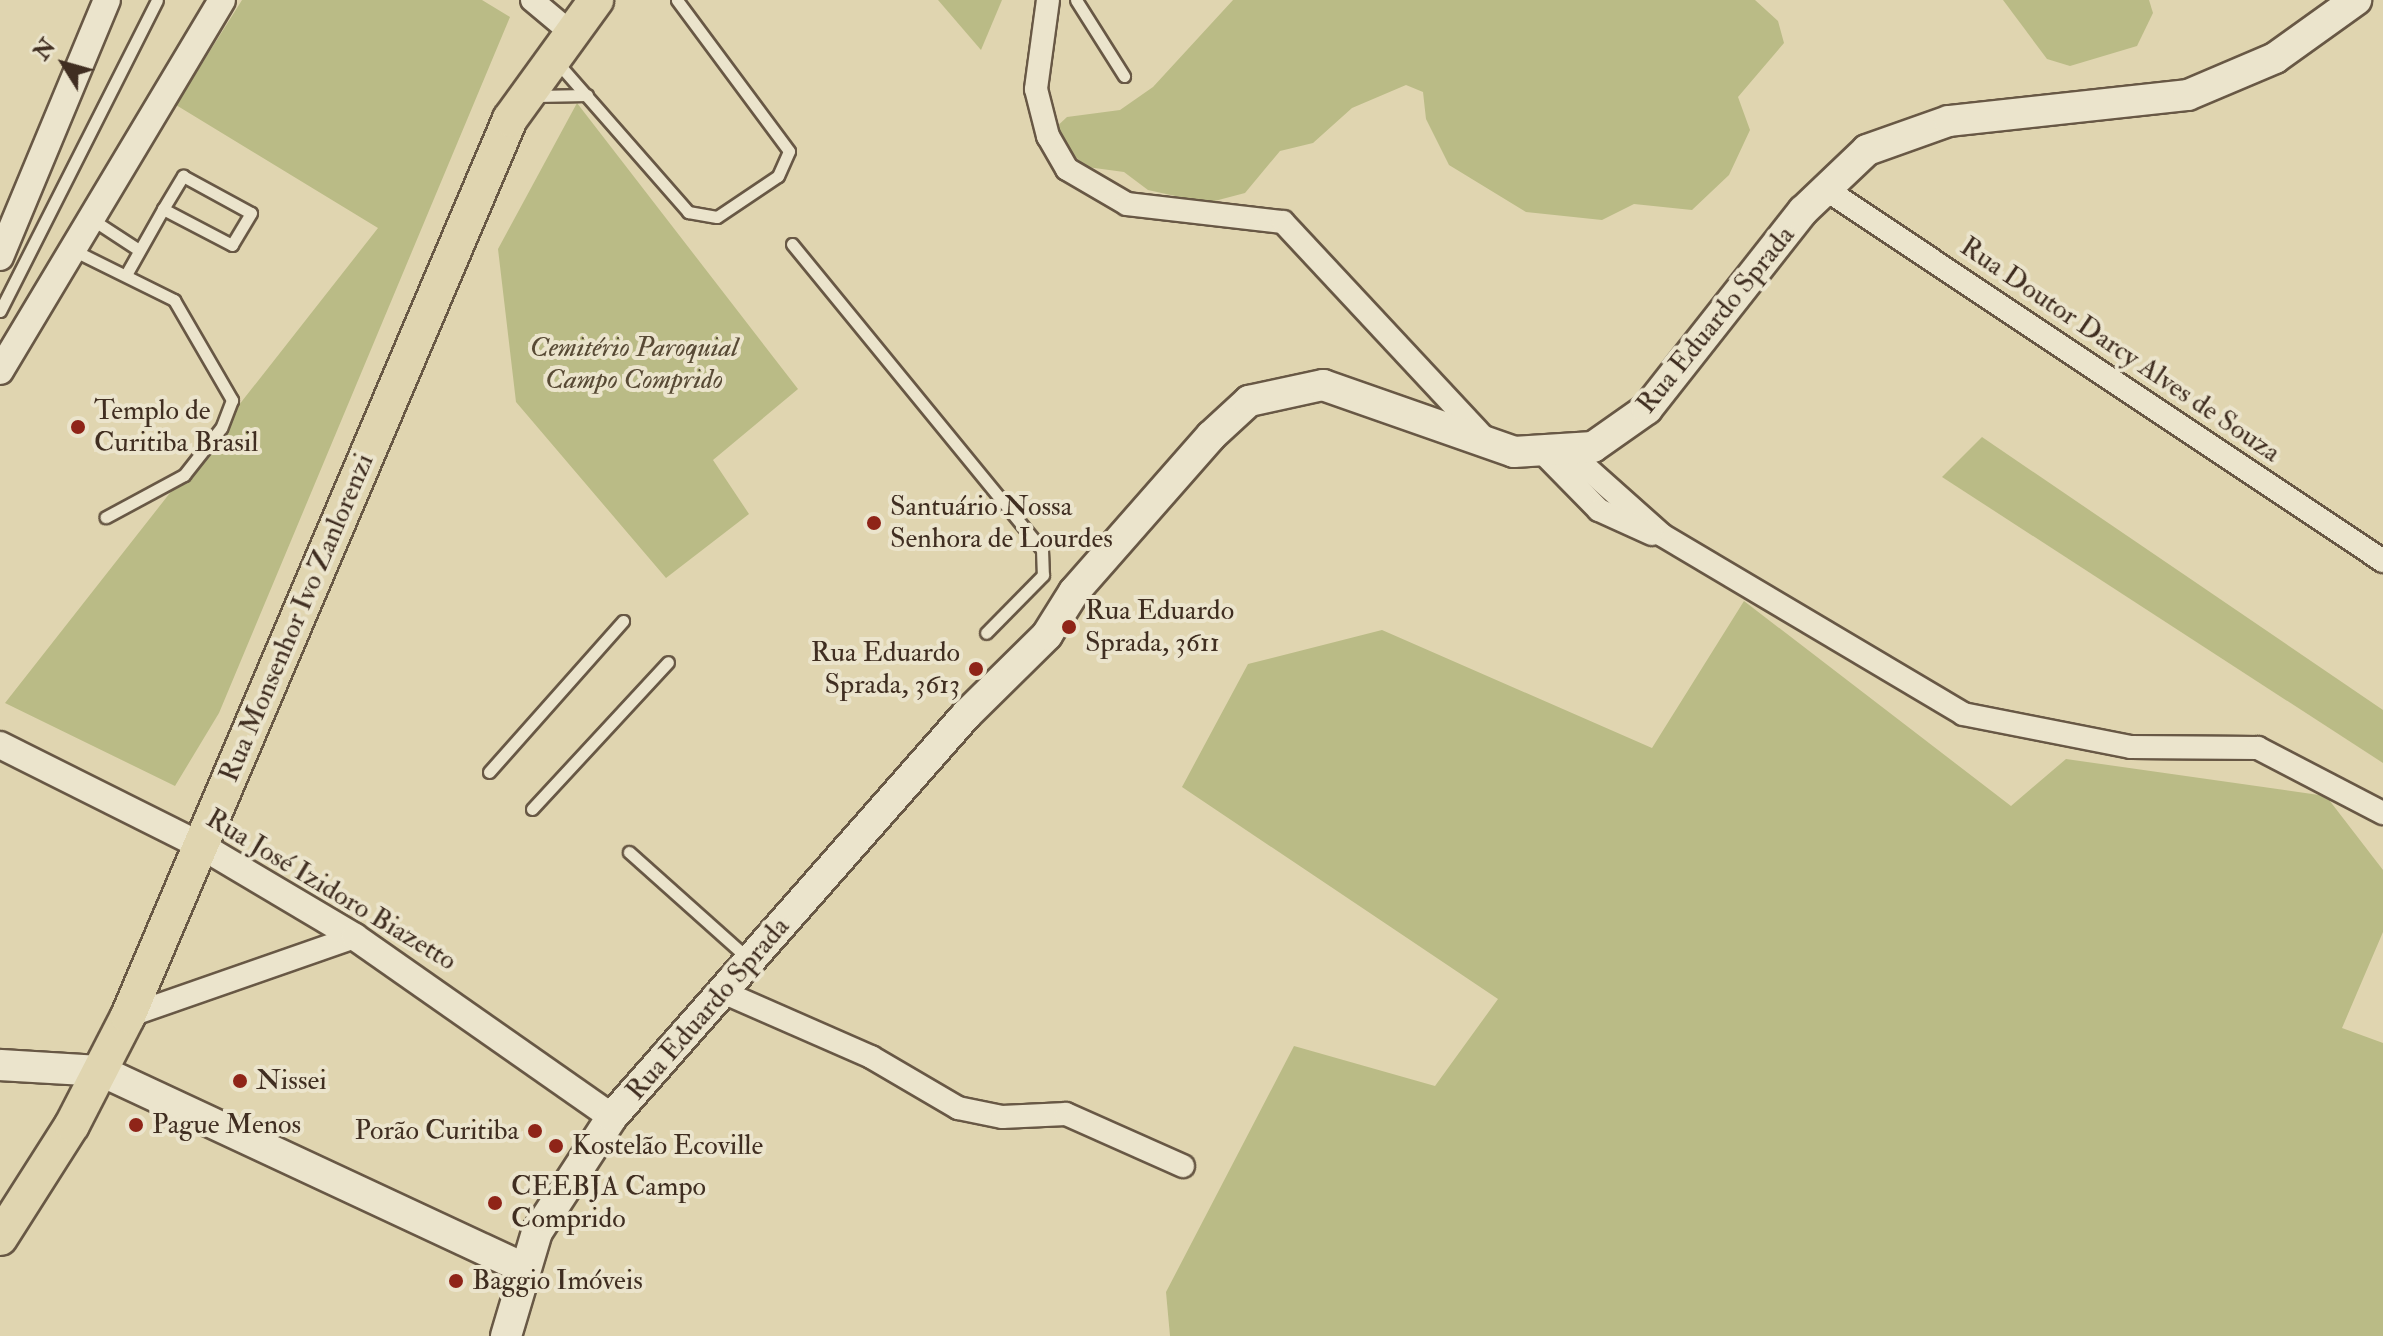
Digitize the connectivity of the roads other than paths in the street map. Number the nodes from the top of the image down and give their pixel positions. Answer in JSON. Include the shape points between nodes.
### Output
{"nodes":[{"id":1,"x":107,"y":0,"type":"edge"},
{"id":2,"x":157,"y":0,"type":"edge"},
{"id":3,"x":222,"y":0,"type":"edge"},
{"id":4,"x":532,"y":0,"type":"edge"},
{"id":5,"x":596,"y":0,"type":"edge"},
{"id":6,"x":1048,"y":0,"type":"edge"},
{"id":7,"x":1076,"y":0,"type":"edge"},
{"id":8,"x":2356,"y":0,"type":"edge"},
{"id":9,"x":679,"y":3,"type":"edge"},
{"id":10,"x":560,"y":43,"type":"junction"},
{"id":11,"x":1124,"y":76,"type":"dead end"},
{"id":12,"x":587,"y":95,"type":"junction"},
{"id":13,"x":523,"y":96,"type":"junction"},
{"id":14,"x":1824,"y":188,"type":"junction"},
{"id":15,"x":163,"y":209,"type":"junction"},
{"id":16,"x":88,"y":213,"type":"junction"},
{"id":17,"x":792,"y":244,"type":"dead end"},
{"id":18,"x":67,"y":248,"type":"junction"},
{"id":19,"x":139,"y":250,"type":"junction"},
{"id":20,"x":1,"y":252,"type":"edge"},
{"id":21,"x":127,"y":273,"type":"junction"},
{"id":22,"x":0,"y":311,"type":"edge"},
{"id":23,"x":0,"y":371,"type":"edge"},
{"id":24,"x":1493,"y":447,"type":"junction"},
{"id":25,"x":1558,"y":454,"type":"junction"},
{"id":26,"x":106,"y":517,"type":"dead end"},
{"id":27,"x":2383,"y":561,"type":"edge"},
{"id":28,"x":623,"y":621,"type":"dead end"},
{"id":29,"x":986,"y":633,"type":"dead end"},
{"id":30,"x":668,"y":662,"type":"dead end"},
{"id":31,"x":0,"y":745,"type":"edge"},
{"id":32,"x":489,"y":772,"type":"dead end"},
{"id":33,"x":532,"y":809,"type":"dead end"},
{"id":34,"x":2383,"y":813,"type":"edge"},
{"id":35,"x":200,"y":845,"type":"junction"},
{"id":36,"x":629,"y":852,"type":"dead end"},
{"id":37,"x":355,"y":937,"type":"junction"},
{"id":38,"x":750,"y":960,"type":"junction"},
{"id":39,"x":723,"y":992,"type":"junction"},
{"id":40,"x":128,"y":1016,"type":"junction"},
{"id":41,"x":0,"y":1065,"type":"edge"},
{"id":42,"x":101,"y":1071,"type":"junction"},
{"id":43,"x":612,"y":1117,"type":"junction"},
{"id":44,"x":1183,"y":1166,"type":"dead end"},
{"id":45,"x":0,"y":1238,"type":"edge"},
{"id":46,"x":522,"y":1267,"type":"junction"},
{"id":47,"x":506,"y":1336,"type":"edge"}],
"edges":[{"from":1,"to":20,"type":"street"},
{"from":2,"to":22,"type":"lane"},
{"from":3,"to":16,"type":"street"},
{"from":4,"to":10,"type":"street"},
{"from":5,"to":10,"type":"main road","name":"Rua Monsenhor Ivo Zanlorenzi"},
{"from":6,"to":24,"type":"street","via":[[1036,89],[1048,136],[1067,169],[1127,204],[1241,212],[1283,222]]},
{"from":7,"to":11,"type":"lane"},
{"from":8,"to":14,"type":"main road","name":"Rua Eduardo Sprada","via":[[2275,58],[2219,84],[2135,106],[1921,127],[1867,150]]},
{"from":9,"to":12,"type":"lane","via":[[783,135],[789,151],[778,176],[703,220],[688,212]]},
{"from":10,"to":12,"type":"lane"},
{"from":10,"to":13,"type":"main road","name":"Rua Monsenhor Ivo Zanlorenzi"},
{"from":12,"to":13,"type":"lane"},
{"from":13,"to":35,"type":"main road","name":"Rua Monsenhor Ivo Zanlorenzi"},
{"from":14,"to":25,"type":"main road","name":"Rua Eduardo Sprada","via":[[1647,409],[1612,438]]},
{"from":14,"to":27,"type":"street","name":"Rua Doutor Darcy Alves de Souza"},
{"from":15,"to":15,"type":"lane","via":[[232,245],[251,213],[183,176]]},
{"from":15,"to":19,"type":"lane"},
{"from":16,"to":18,"type":"street"},
{"from":16,"to":19,"type":"lane"},
{"from":17,"to":29,"type":"lane","via":[[1042,549],[1043,575]]},
{"from":18,"to":21,"type":"lane"},
{"from":18,"to":23,"type":"street"},
{"from":19,"to":21,"type":"lane"},
{"from":21,"to":26,"type":"lane","via":[[183,310],[232,400],[221,428],[184,475]]},
{"from":24,"to":25,"type":"main road","name":"Rua Eduardo Sprada"},
{"from":24,"to":38,"type":"main road","name":"Rua Eduardo Sprada","via":[[1345,389],[1273,391],[1221,426],[1074,592],[1029,655],[966,715]]},
{"from":25,"to":34,"type":"street","via":[[1662,535],[1963,714],[2131,747],[2258,748]]},
{"from":28,"to":32,"type":"lane"},
{"from":30,"to":33,"type":"lane"},
{"from":31,"to":35,"type":"street","name":"Rua José Izidoro Biazetto"},
{"from":35,"to":37,"type":"street","name":"Rua José Izidoro Biazetto"},
{"from":35,"to":40,"type":"main road","name":"Rua Monsenhor Ivo Zanlorenzi"},
{"from":36,"to":38,"type":"lane"},
{"from":37,"to":40,"type":"street"},
{"from":37,"to":43,"type":"street","name":"Rua José Izidoro Biazetto"},
{"from":38,"to":39,"type":"main road","name":"Rua Eduardo Sprada"},
{"from":39,"to":43,"type":"main road","name":"Rua Eduardo Sprada"},
{"from":39,"to":44,"type":"street","via":[[859,1051],[958,1108],[1002,1117],[1066,1114]]},
{"from":40,"to":42,"type":"main road","name":"Rua Monsenhor Ivo Zanlorenzi"},
{"from":41,"to":42,"type":"main road"},
{"from":42,"to":45,"type":"main road","name":"Rua Monsenhor Ivo Zanlorenzi"},
{"from":42,"to":46,"type":"main road"},
{"from":43,"to":46,"type":"main road","name":"Rua Eduardo Sprada","via":[[551,1204]]},
{"from":46,"to":47,"type":"main road","name":"Rua Eduardo Sprada"}]}
